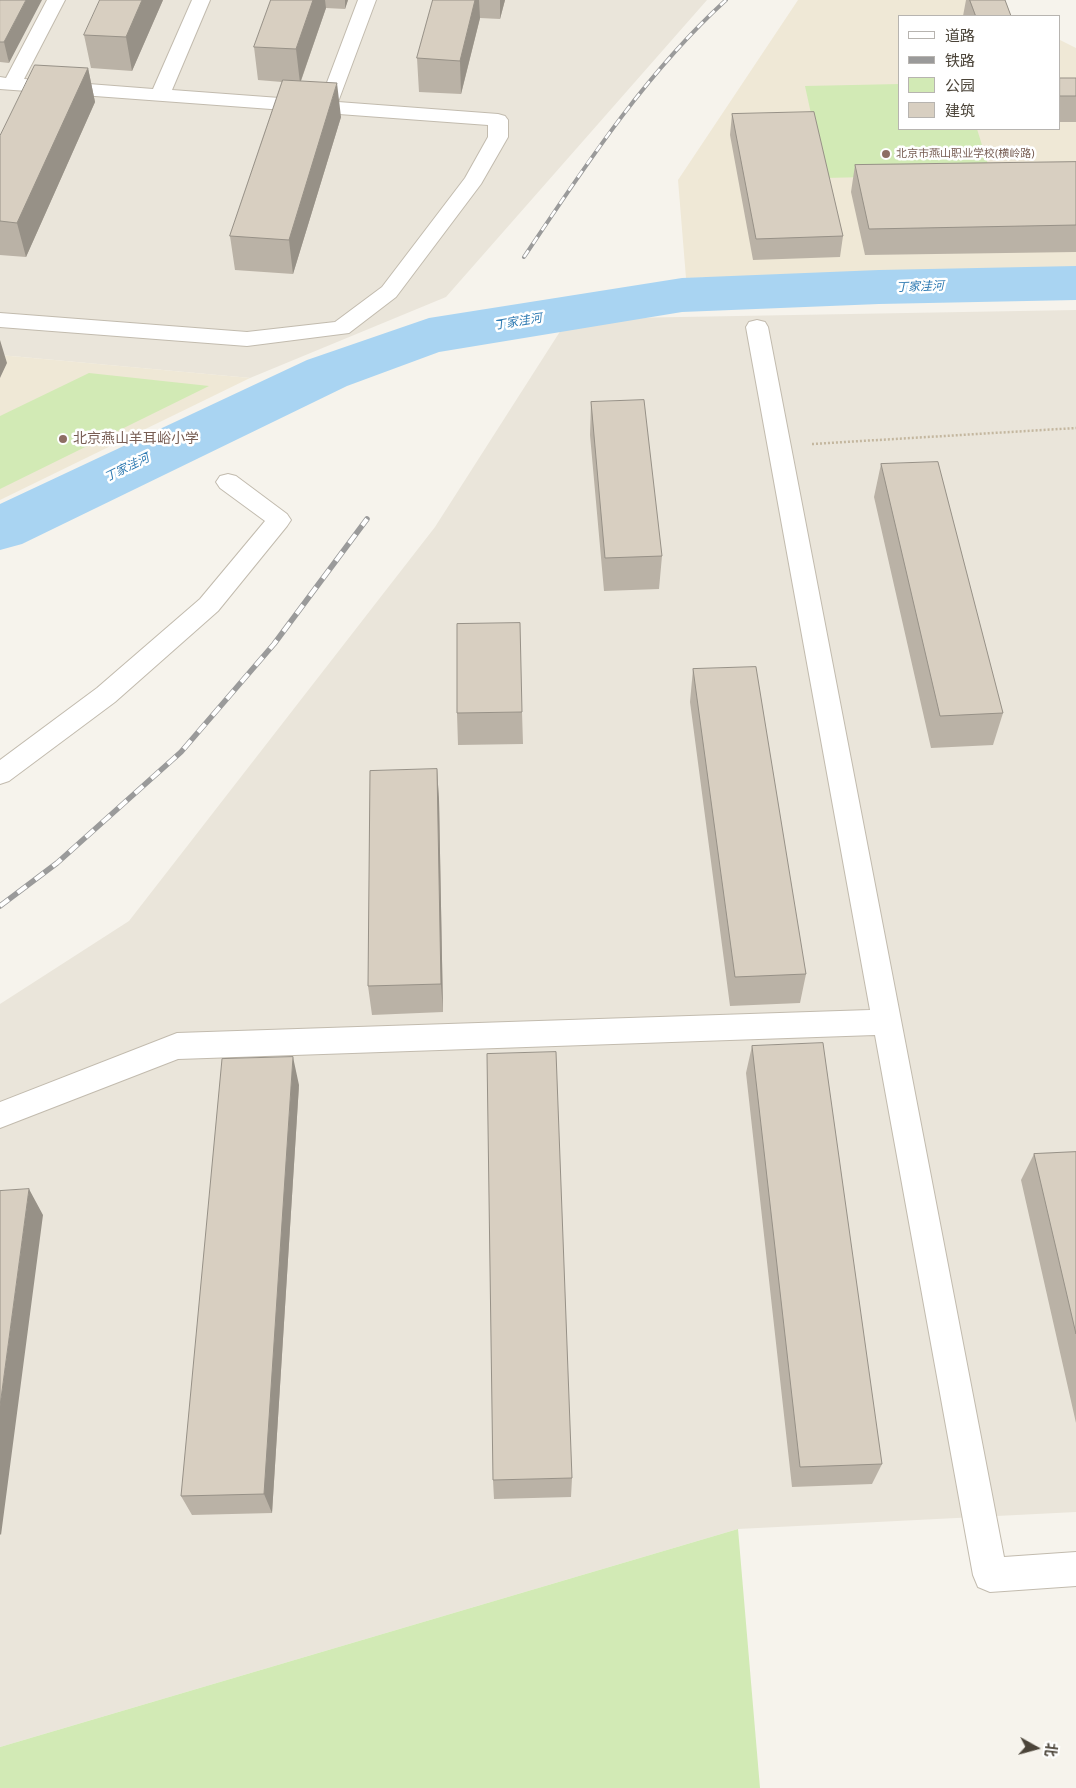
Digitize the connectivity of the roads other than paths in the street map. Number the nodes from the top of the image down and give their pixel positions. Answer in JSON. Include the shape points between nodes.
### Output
{"nodes":[{"id":1,"x":56,"y":0,"type":"edge"},
{"id":2,"x":201,"y":0,"type":"edge"},
{"id":3,"x":367,"y":0,"type":"edge"},
{"id":4,"x":6,"y":83,"type":"edge"},
{"id":5,"x":160,"y":95,"type":"junction"},
{"id":6,"x":327,"y":107,"type":"junction"},
{"id":7,"x":0,"y":320,"type":"edge"},
{"id":8,"x":757,"y":327,"type":"dead end"},
{"id":9,"x":228,"y":482,"type":"dead end"},
{"id":10,"x":0,"y":774,"type":"edge"},
{"id":11,"x":886,"y":1022,"type":"junction"},
{"id":12,"x":0,"y":1115,"type":"edge"},
{"id":13,"x":1076,"y":1569,"type":"edge"}],
"edges":[{"from":1,"to":4,"type":"street"},
{"from":2,"to":5,"type":"street"},
{"from":3,"to":6,"type":"street"},
{"from":4,"to":5,"type":"street"},
{"from":5,"to":6,"type":"street"},
{"from":6,"to":7,"type":"street","via":[[498,120],[498,137],[474,180],[390,292],[341,328],[247,339]]},
{"from":8,"to":11,"type":"street"},
{"from":9,"to":10,"type":"street","via":[[279,520],[209,605],[106,696]]},
{"from":11,"to":12,"type":"street","via":[[177,1046]]},
{"from":11,"to":13,"type":"street","via":[[990,1575]]}]}
